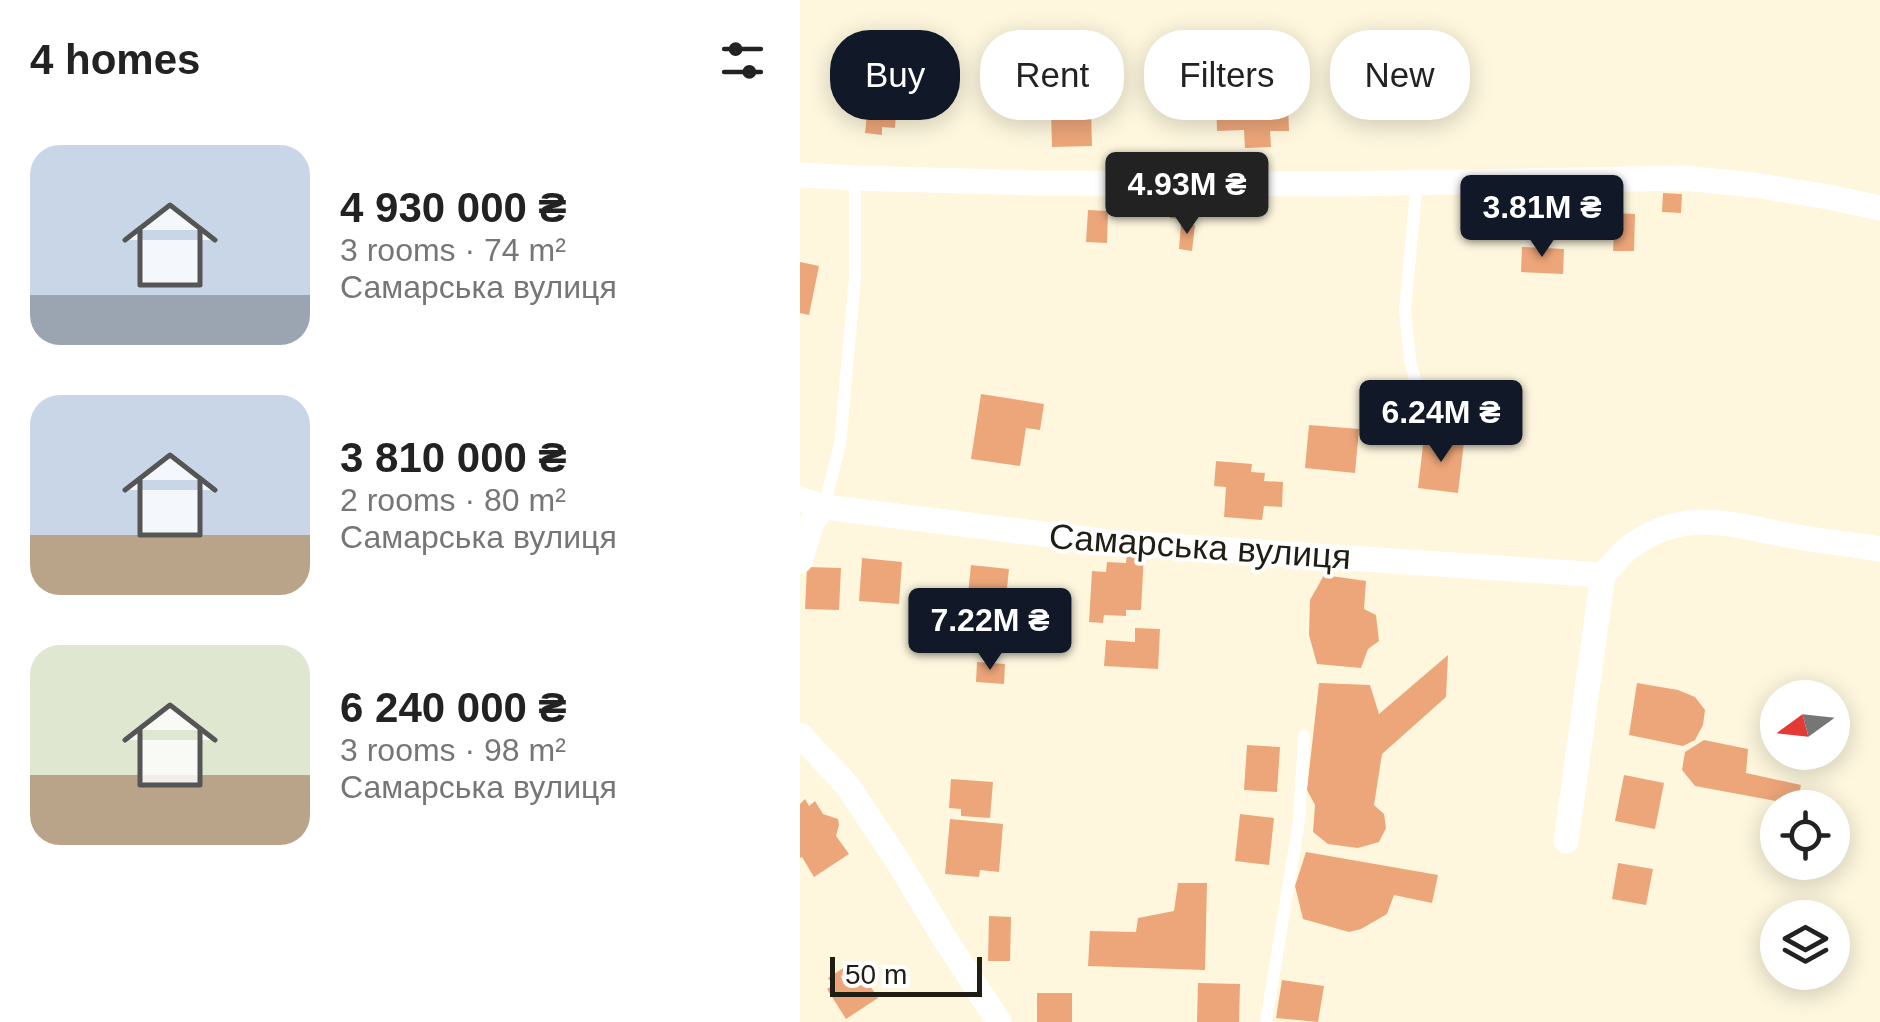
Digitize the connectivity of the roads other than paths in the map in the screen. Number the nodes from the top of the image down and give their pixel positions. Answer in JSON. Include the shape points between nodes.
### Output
{"nodes":[{"id":1,"x":800,"y":175,"type":"edge"},
{"id":2,"x":856,"y":178,"type":"junction"},
{"id":3,"x":1417,"y":181,"type":"junction"},
{"id":4,"x":1880,"y":208,"type":"edge"},
{"id":5,"x":1425,"y":420,"type":"dead end"},
{"id":6,"x":812,"y":503,"type":"edge"},
{"id":7,"x":1880,"y":548,"type":"edge"},
{"id":8,"x":800,"y":561,"type":"edge"},
{"id":9,"x":1603,"y":575,"type":"junction"},
{"id":10,"x":800,"y":735,"type":"edge"},
{"id":11,"x":1304,"y":736,"type":"dead end"},
{"id":12,"x":1566,"y":841,"type":"dead end"},
{"id":13,"x":999,"y":1022,"type":"edge"},
{"id":14,"x":1266,"y":1022,"type":"edge"}],
"edges":[{"from":1,"to":2,"type":"street"},
{"from":2,"to":3,"type":"street"},
{"from":2,"to":6,"type":"lane","via":[[855,279],[840,444]]},
{"from":3,"to":4,"type":"street","via":[[1684,178]]},
{"from":3,"to":5,"type":"lane","via":[[1405,310]]},
{"from":6,"to":8,"type":"street"},
{"from":6,"to":9,"type":"street","name":"Самарська вулиця","via":[[1108,542]]},
{"from":7,"to":9,"type":"street","via":[[1697,520],[1628,548]]},
{"from":9,"to":12,"type":"street"},
{"from":10,"to":13,"type":"street","via":[[847,785]]},
{"from":11,"to":14,"type":"lane","via":[[1299,821]]}]}
